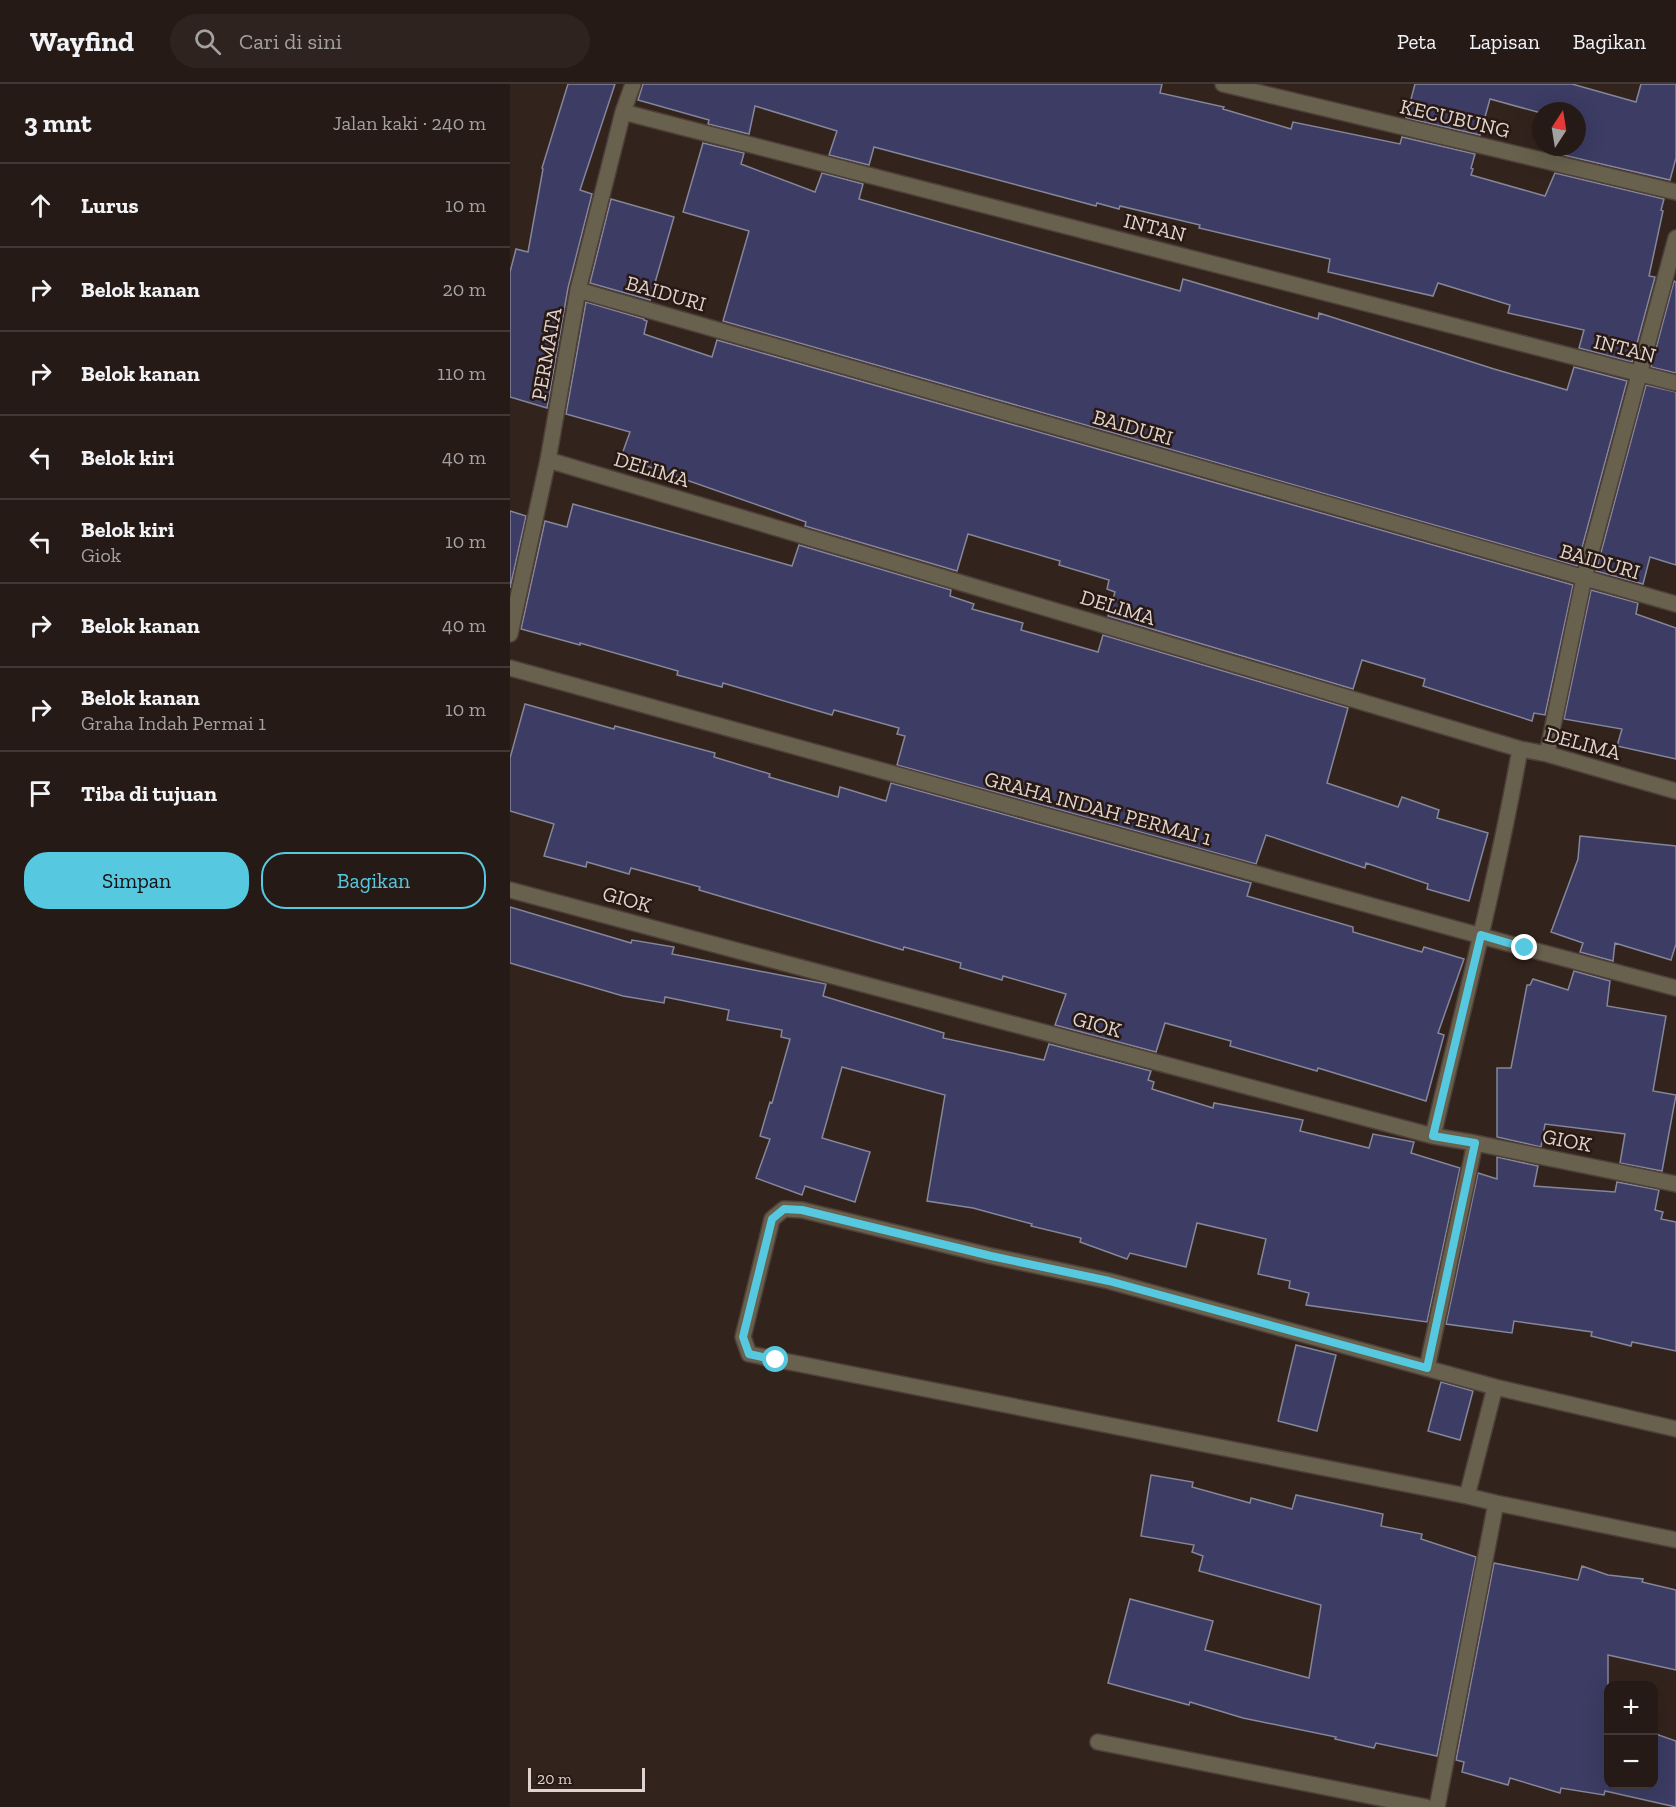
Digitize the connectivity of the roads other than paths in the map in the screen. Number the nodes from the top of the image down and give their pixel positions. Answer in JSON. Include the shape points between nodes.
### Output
{"nodes":[{"id":1,"x":633,"y":84,"type":"edge"},
{"id":2,"x":1223,"y":84,"type":"edge"},
{"id":3,"x":623,"y":112,"type":"junction"},
{"id":4,"x":1676,"y":192,"type":"edge"},
{"id":5,"x":1676,"y":238,"type":"edge"},
{"id":6,"x":578,"y":290,"type":"junction"},
{"id":7,"x":1639,"y":374,"type":"junction"},
{"id":8,"x":1676,"y":383,"type":"edge"},
{"id":9,"x":548,"y":460,"type":"junction"},
{"id":10,"x":1584,"y":578,"type":"junction"},
{"id":11,"x":1676,"y":604,"type":"edge"},
{"id":12,"x":510,"y":634,"type":"edge"},
{"id":13,"x":510,"y":668,"type":"edge"},
{"id":14,"x":1520,"y":749,"type":"junction"},
{"id":15,"x":1547,"y":754,"type":"junction"},
{"id":16,"x":1676,"y":791,"type":"edge"},
{"id":17,"x":510,"y":890,"type":"edge"},
{"id":18,"x":1481,"y":935,"type":"junction"},
{"id":19,"x":1676,"y":988,"type":"edge"},
{"id":20,"x":1433,"y":1136,"type":"junction"},
{"id":21,"x":1475,"y":1143,"type":"junction"},
{"id":22,"x":1676,"y":1184,"type":"edge"},
{"id":23,"x":1427,"y":1368,"type":"junction"},
{"id":24,"x":1495,"y":1387,"type":"junction"},
{"id":25,"x":1676,"y":1429,"type":"edge"},
{"id":26,"x":1467,"y":1496,"type":"junction"},
{"id":27,"x":1496,"y":1503,"type":"junction"},
{"id":28,"x":1676,"y":1540,"type":"edge"},
{"id":29,"x":1098,"y":1742,"type":"dead end"},
{"id":30,"x":1426,"y":1807,"type":"edge"},
{"id":31,"x":1437,"y":1807,"type":"edge"}],
"edges":[{"from":1,"to":3,"type":"street","name":"PERMATA"},
{"from":2,"to":4,"type":"street","name":"KECUBUNG"},
{"from":3,"to":6,"type":"street","name":"PERMATA"},
{"from":3,"to":7,"type":"street","name":"INTAN"},
{"from":5,"to":7,"type":"street"},
{"from":6,"to":9,"type":"street","name":"PERMATA"},
{"from":6,"to":10,"type":"street","name":"BAIDURI"},
{"from":7,"to":8,"type":"street","name":"INTAN"},
{"from":7,"to":10,"type":"street"},
{"from":9,"to":12,"type":"street","name":"PERMATA"},
{"from":9,"to":14,"type":"street","name":"DELIMA"},
{"from":10,"to":11,"type":"street","name":"BAIDURI"},
{"from":10,"to":15,"type":"street"},
{"from":13,"to":18,"type":"street","name":"GRAHA INDAH PERMAI 1"},
{"from":14,"to":15,"type":"street","name":"DELIMA"},
{"from":14,"to":18,"type":"street"},
{"from":15,"to":16,"type":"street","name":"DELIMA"},
{"from":17,"to":20,"type":"street","name":"GIOK"},
{"from":18,"to":19,"type":"street","name":"GRAHA INDAH PERMAI 1"},
{"from":18,"to":20,"type":"street"},
{"from":20,"to":21,"type":"street","name":"GIOK"},
{"from":21,"to":22,"type":"street","name":"GIOK"},
{"from":21,"to":23,"type":"street"},
{"from":23,"to":24,"type":"street"},
{"from":23,"to":26,"type":"street","via":[[1109,1281],[784,1209],[772,1219],[743,1337],[749,1354]]},
{"from":24,"to":25,"type":"street"},
{"from":24,"to":26,"type":"street"},
{"from":26,"to":27,"type":"street"},
{"from":27,"to":28,"type":"street"},
{"from":27,"to":31,"type":"street"},
{"from":29,"to":30,"type":"street"}]}
